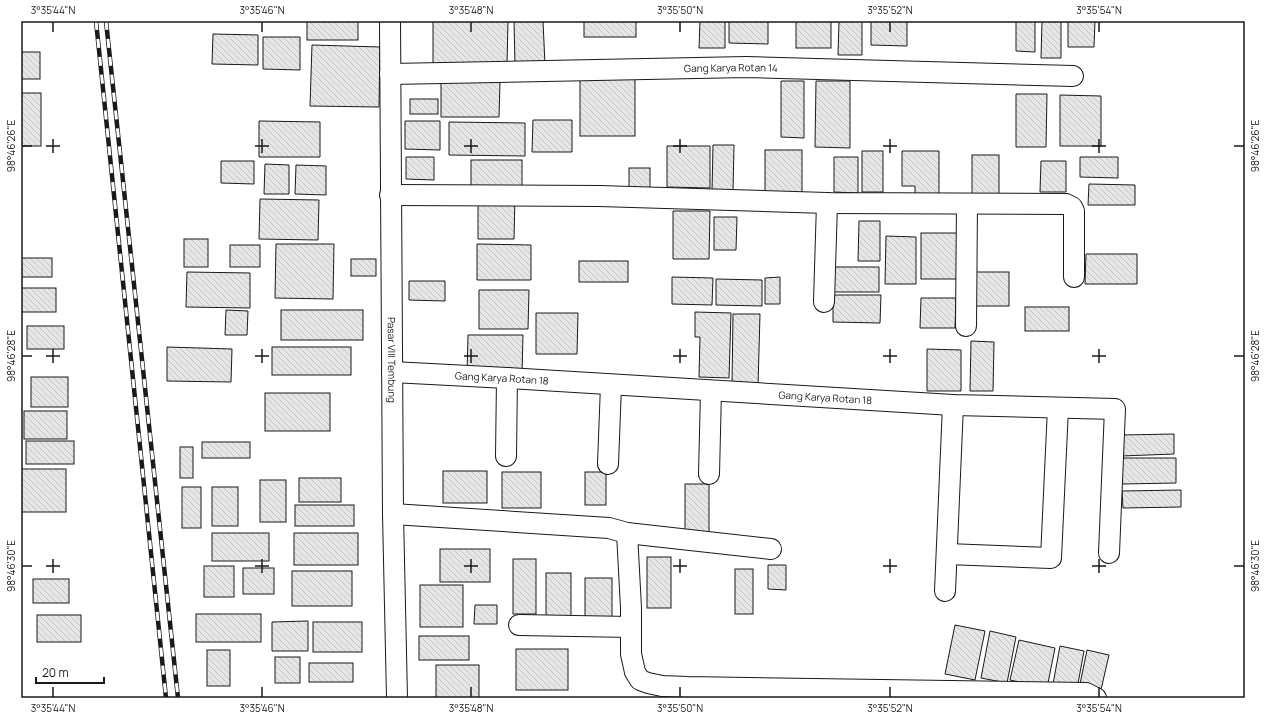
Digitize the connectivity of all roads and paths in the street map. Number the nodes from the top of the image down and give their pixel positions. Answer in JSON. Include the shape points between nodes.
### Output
{"nodes":[{"id":1,"x":390,"y":21,"type":"edge"},
{"id":2,"x":390,"y":74,"type":"junction"},
{"id":3,"x":1073,"y":76,"type":"dead end"},
{"id":4,"x":390,"y":195,"type":"junction"},
{"id":5,"x":827,"y":203,"type":"junction"},
{"id":6,"x":967,"y":204,"type":"junction"},
{"id":7,"x":1074,"y":277,"type":"dead end"},
{"id":8,"x":824,"y":302,"type":"dead end"},
{"id":9,"x":966,"y":326,"type":"dead end"},
{"id":10,"x":392,"y":372,"type":"junction"},
{"id":11,"x":506,"y":378,"type":"junction"},
{"id":12,"x":611,"y":384,"type":"junction"},
{"id":13,"x":711,"y":391,"type":"junction"},
{"id":14,"x":953,"y":405,"type":"junction"},
{"id":15,"x":1058,"y":408,"type":"junction"},
{"id":16,"x":506,"y":456,"type":"dead end"},
{"id":17,"x":608,"y":464,"type":"dead end"},
{"id":18,"x":709,"y":474,"type":"dead end"},
{"id":19,"x":393,"y":514,"type":"junction"},
{"id":20,"x":627,"y":533,"type":"junction"},
{"id":21,"x":771,"y":549,"type":"dead end"},
{"id":22,"x":1109,"y":553,"type":"dead end"},
{"id":23,"x":947,"y":554,"type":"junction"},
{"id":24,"x":945,"y":591,"type":"dead end"},
{"id":25,"x":519,"y":625,"type":"dead end"},
{"id":26,"x":631,"y":626,"type":"junction"},
{"id":27,"x":397,"y":698,"type":"edge"},
{"id":28,"x":1096,"y":698,"type":"edge"}],
"edges":[{"from":1,"to":2,"type":"street","name":"Pasar VIII Tembung"},
{"from":2,"to":3,"type":"street","name":"Gang Karya Rotan 14","via":[[747,67]]},
{"from":2,"to":4,"type":"street","name":"Pasar VIII Tembung"},
{"from":4,"to":5,"type":"street","via":[[599,196]]},
{"from":4,"to":10,"type":"street","name":"Pasar VIII Tembung"},
{"from":5,"to":6,"type":"street"},
{"from":5,"to":8,"type":"street"},
{"from":6,"to":7,"type":"street","via":[[1070,205],[1074,211]]},
{"from":6,"to":9,"type":"street"},
{"from":10,"to":11,"type":"street","name":"Gang Karya Rotan 18"},
{"from":10,"to":19,"type":"street","name":"Pasar VIII Tembung"},
{"from":11,"to":12,"type":"street","name":"Gang Karya Rotan 18"},
{"from":11,"to":16,"type":"street"},
{"from":12,"to":13,"type":"street","name":"Gang Karya Rotan 18"},
{"from":12,"to":17,"type":"street"},
{"from":13,"to":14,"type":"street","name":"Gang Karya Rotan 18"},
{"from":13,"to":18,"type":"street"},
{"from":14,"to":15,"type":"street","name":"Gang Karya Rotan 18"},
{"from":14,"to":23,"type":"street"},
{"from":15,"to":22,"type":"street","name":"Gang Karya Rotan 18","via":[[1115,409]]},
{"from":15,"to":23,"type":"street","via":[[1051,558]]},
{"from":19,"to":20,"type":"street","via":[[609,528]]},
{"from":19,"to":27,"type":"street","name":"Pasar VIII Tembung"},
{"from":20,"to":21,"type":"street"},
{"from":20,"to":26,"type":"street"},
{"from":23,"to":24,"type":"street"},
{"from":25,"to":26,"type":"street"},
{"from":26,"to":28,"type":"street","via":[[631,654],[635,672],[640,680],[662,686],[1086,693]]}]}
